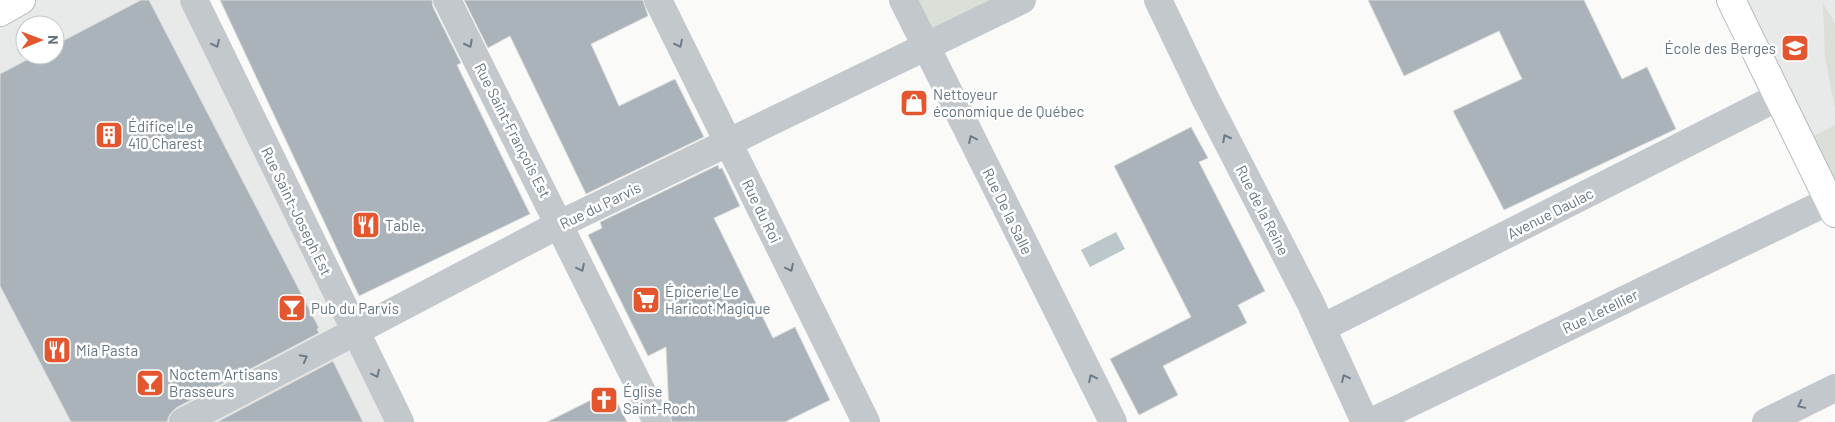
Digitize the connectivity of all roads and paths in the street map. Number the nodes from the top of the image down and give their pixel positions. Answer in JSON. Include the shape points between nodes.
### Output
{"nodes":[{"id":1,"x":21,"y":0,"type":"edge"},
{"id":2,"x":194,"y":0,"type":"edge"},
{"id":3,"x":447,"y":0,"type":"edge"},
{"id":4,"x":658,"y":0,"type":"edge"},
{"id":5,"x":903,"y":0,"type":"edge"},
{"id":6,"x":1022,"y":0,"type":"edge"},
{"id":7,"x":1158,"y":0,"type":"edge"},
{"id":8,"x":1731,"y":0,"type":"edge"},
{"id":9,"x":0,"y":12,"type":"edge"},
{"id":10,"x":926,"y":46,"type":"junction"},
{"id":11,"x":1778,"y":97,"type":"junction"},
{"id":12,"x":728,"y":143,"type":"junction"},
{"id":13,"x":1832,"y":207,"type":"edge"},
{"id":14,"x":560,"y":224,"type":"junction"},
{"id":15,"x":1322,"y":328,"type":"junction"},
{"id":16,"x":355,"y":331,"type":"junction"},
{"id":17,"x":1835,"y":388,"type":"edge"},
{"id":18,"x":183,"y":422,"type":"edge"},
{"id":19,"x":400,"y":422,"type":"edge"},
{"id":20,"x":657,"y":422,"type":"edge"},
{"id":21,"x":866,"y":422,"type":"edge"},
{"id":22,"x":1113,"y":422,"type":"edge"},
{"id":23,"x":1365,"y":422,"type":"edge"},
{"id":24,"x":1370,"y":422,"type":"edge"},
{"id":25,"x":1766,"y":422,"type":"edge"}],
"edges":[{"from":1,"to":9,"type":"street"},
{"from":2,"to":16,"type":"street","name":"Rue Saint-Joseph Est","one_way":true},
{"from":3,"to":14,"type":"street","name":"Rue Saint-François Est","one_way":true},
{"from":4,"to":12,"type":"street","name":"Rue du Roi","one_way":true},
{"from":5,"to":10,"type":"street","name":"Rue De la Salle"},
{"from":6,"to":10,"type":"street","name":"Rue du Parvis"},
{"from":15,"to":7,"type":"street","name":"Rue de la Reine","one_way":true},
{"from":8,"to":11,"type":"street"},
{"from":10,"to":12,"type":"street","name":"Rue du Parvis"},
{"from":22,"to":10,"type":"street","name":"Rue De la Salle","one_way":true},
{"from":11,"to":13,"type":"street"},
{"from":11,"to":15,"type":"street","name":"Avenue Daulac"},
{"from":12,"to":14,"type":"street","name":"Rue du Parvis"},
{"from":12,"to":21,"type":"street","name":"Rue du Roi","one_way":true},
{"from":13,"to":24,"type":"street","name":"Rue Letellier"},
{"from":14,"to":16,"type":"street","name":"Rue du Parvis"},
{"from":14,"to":20,"type":"street","name":"Rue Saint-François Est","one_way":true},
{"from":23,"to":15,"type":"street","name":"Rue de la Reine","one_way":true},
{"from":18,"to":16,"type":"street","name":"Rue du Parvis","one_way":true},
{"from":16,"to":19,"type":"street","name":"Rue Saint-Joseph Est","one_way":true},
{"from":17,"to":25,"type":"street","one_way":true}]}
